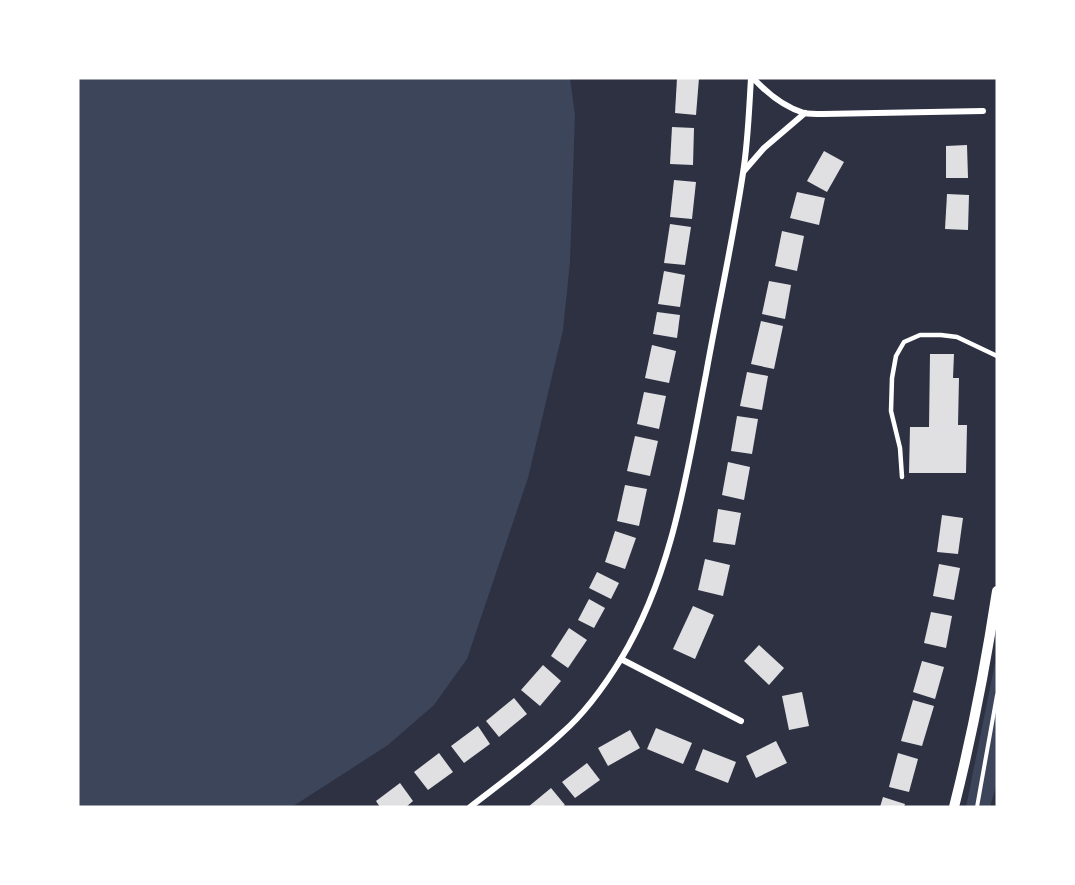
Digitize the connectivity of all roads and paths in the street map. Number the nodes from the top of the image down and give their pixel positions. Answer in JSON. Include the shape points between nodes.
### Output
{"nodes":[{"id":1,"x":752,"y":78,"type":"edge"},
{"id":2,"x":983,"y":111,"type":"dead end"},
{"id":3,"x":805,"y":113,"type":"junction"},
{"id":4,"x":743,"y":172,"type":"junction"},
{"id":5,"x":997,"y":356,"type":"edge"},
{"id":6,"x":902,"y":477,"type":"dead end"},
{"id":7,"x":997,"y":591,"type":"edge"},
{"id":8,"x":621,"y":659,"type":"junction"},
{"id":9,"x":997,"y":695,"type":"edge"},
{"id":10,"x":741,"y":721,"type":"dead end"},
{"id":11,"x":470,"y":807,"type":"edge"},
{"id":12,"x":954,"y":807,"type":"edge"},
{"id":13,"x":978,"y":807,"type":"edge"}],
"edges":[{"from":1,"to":3,"type":"street","via":[[787,106]]},
{"from":1,"to":4,"type":"street"},
{"from":2,"to":3,"type":"street"},
{"from":3,"to":4,"type":"street"},
{"from":4,"to":8,"type":"street","via":[[676,519],[657,584]]},
{"from":5,"to":6,"type":"lane","via":[[957,337],[921,335],[904,342],[896,356],[891,411]]},
{"from":7,"to":12,"type":"street"},
{"from":8,"to":10,"type":"street"},
{"from":8,"to":11,"type":"street","via":[[564,732]]},
{"from":9,"to":13,"type":"path"}]}
